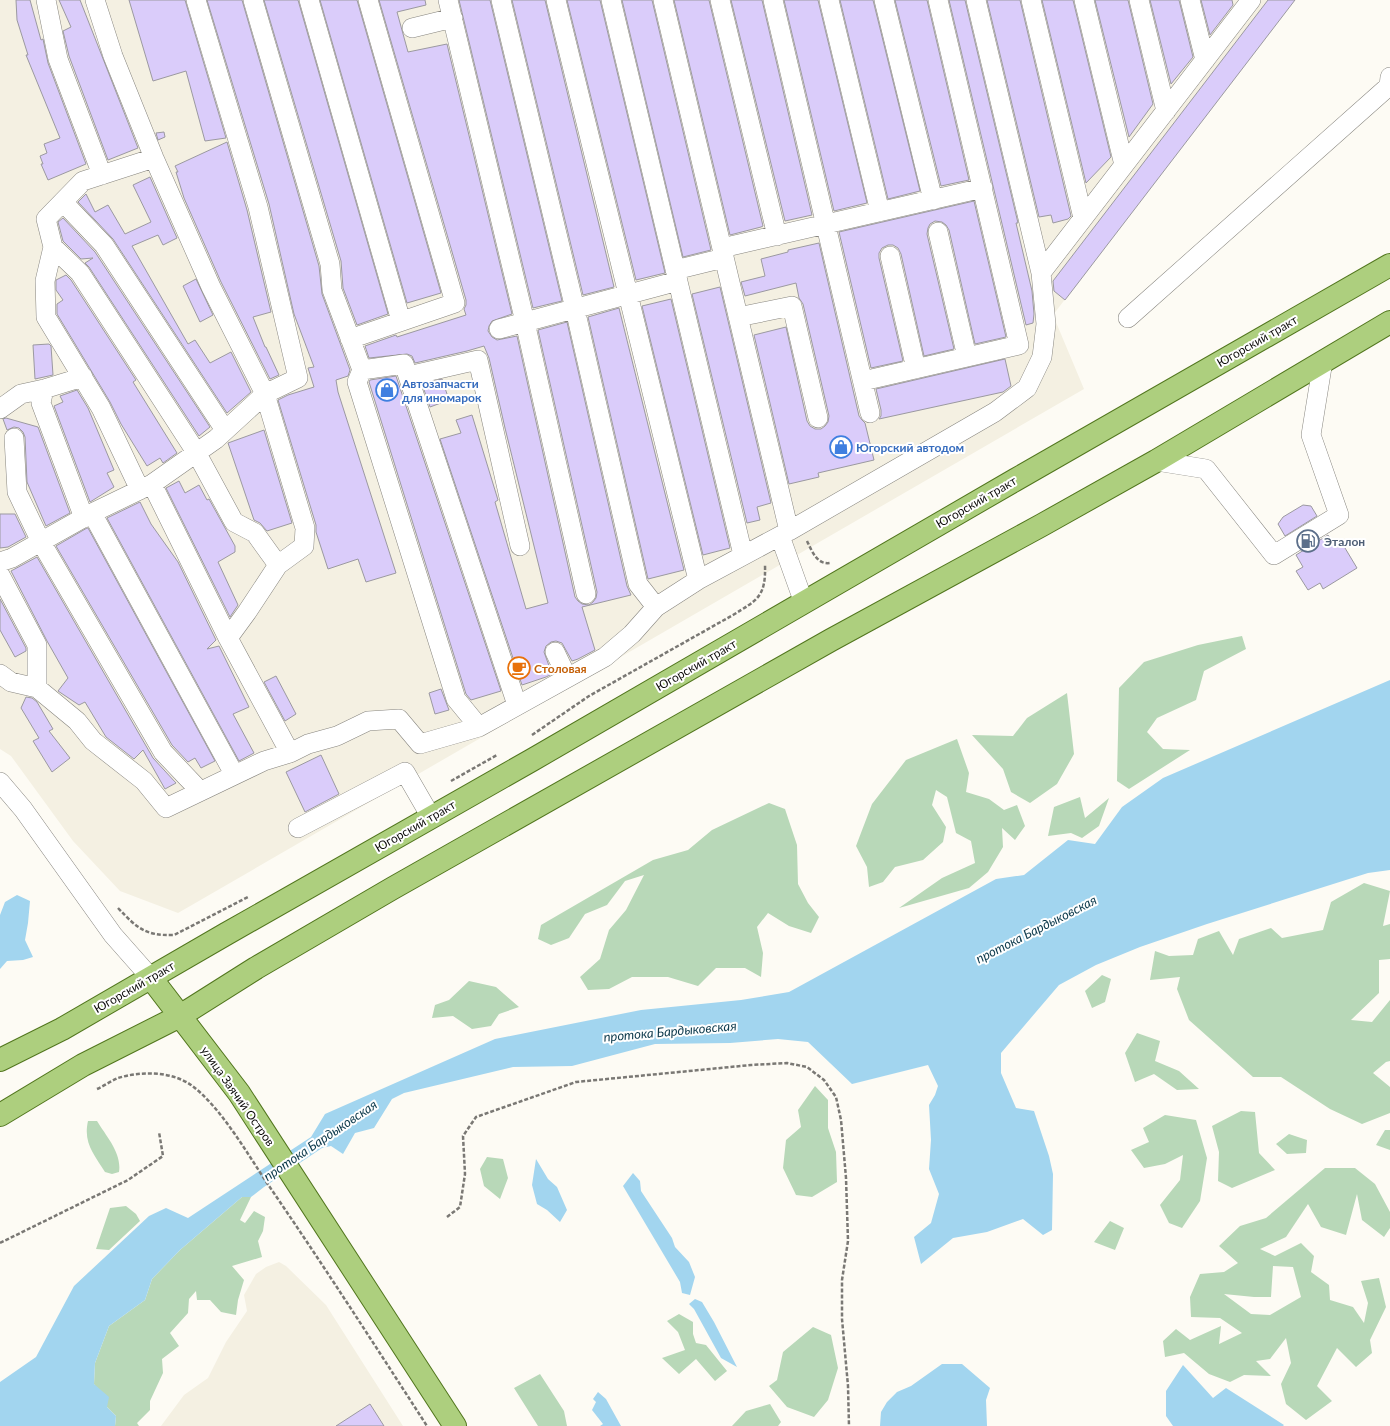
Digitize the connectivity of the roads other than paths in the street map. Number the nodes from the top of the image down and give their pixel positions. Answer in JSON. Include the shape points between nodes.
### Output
{"nodes":[{"id":1,"x":46,"y":0,"type":"edge"},
{"id":2,"x":95,"y":0,"type":"edge"},
{"id":3,"x":196,"y":0,"type":"edge"},
{"id":4,"x":253,"y":0,"type":"edge"},
{"id":5,"x":309,"y":0,"type":"edge"},
{"id":6,"x":368,"y":0,"type":"edge"},
{"id":7,"x":448,"y":0,"type":"edge"},
{"id":8,"x":500,"y":0,"type":"edge"},
{"id":9,"x":556,"y":0,"type":"edge"},
{"id":10,"x":611,"y":0,"type":"edge"},
{"id":11,"x":662,"y":0,"type":"edge"},
{"id":12,"x":720,"y":0,"type":"edge"},
{"id":13,"x":773,"y":0,"type":"edge"},
{"id":14,"x":829,"y":0,"type":"edge"},
{"id":15,"x":884,"y":0,"type":"edge"},
{"id":16,"x":938,"y":0,"type":"edge"},
{"id":17,"x":976,"y":0,"type":"edge"},
{"id":18,"x":1031,"y":0,"type":"edge"},
{"id":19,"x":1084,"y":0,"type":"edge"},
{"id":20,"x":1139,"y":0,"type":"edge"},
{"id":21,"x":1190,"y":0,"type":"edge"},
{"id":22,"x":1246,"y":3,"type":"edge"},
{"id":23,"x":453,"y":18,"type":"junction"},
{"id":24,"x":412,"y":28,"type":"dead end"},
{"id":25,"x":1205,"y":60,"type":"junction"},
{"id":26,"x":1390,"y":77,"type":"edge"},
{"id":27,"x":1166,"y":111,"type":"junction"},
{"id":28,"x":154,"y":158,"type":"junction"},
{"id":29,"x":1124,"y":165,"type":"junction"},
{"id":30,"x":102,"y":175,"type":"junction"},
{"id":31,"x":983,"y":188,"type":"junction"},
{"id":32,"x":933,"y":200,"type":"junction"},
{"id":33,"x":63,"y":202,"type":"junction"},
{"id":34,"x":880,"y":212,"type":"junction"},
{"id":35,"x":1083,"y":218,"type":"junction"},
{"id":36,"x":826,"y":224,"type":"junction"},
{"id":37,"x":938,"y":232,"type":"dead end"},
{"id":38,"x":777,"y":236,"type":"junction"},
{"id":39,"x":53,"y":247,"type":"junction"},
{"id":40,"x":723,"y":253,"type":"junction"},
{"id":41,"x":890,"y":256,"type":"dead end"},
{"id":42,"x":1390,"y":265,"type":"edge"},
{"id":43,"x":1041,"y":273,"type":"junction"},
{"id":44,"x":676,"y":276,"type":"junction"},
{"id":45,"x":628,"y":294,"type":"junction"},
{"id":46,"x":575,"y":309,"type":"junction"},
{"id":47,"x":738,"y":317,"type":"junction"},
{"id":48,"x":1128,"y":318,"type":"dead end"},
{"id":49,"x":401,"y":321,"type":"junction"},
{"id":50,"x":525,"y":322,"type":"junction"},
{"id":51,"x":1390,"y":322,"type":"edge"},
{"id":52,"x":499,"y":329,"type":"dead end"},
{"id":53,"x":350,"y":339,"type":"junction"},
{"id":54,"x":967,"y":357,"type":"junction"},
{"id":55,"x":1323,"y":361,"type":"junction"},
{"id":56,"x":916,"y":369,"type":"junction"},
{"id":57,"x":362,"y":370,"type":"junction"},
{"id":58,"x":408,"y":376,"type":"junction"},
{"id":59,"x":82,"y":377,"type":"junction"},
{"id":60,"x":862,"y":381,"type":"junction"},
{"id":61,"x":44,"y":389,"type":"junction"},
{"id":62,"x":265,"y":394,"type":"junction"},
{"id":63,"x":0,"y":409,"type":"edge"},
{"id":64,"x":870,"y":413,"type":"dead end"},
{"id":65,"x":818,"y":418,"type":"dead end"},
{"id":66,"x":225,"y":430,"type":"junction"},
{"id":67,"x":14,"y":438,"type":"dead end"},
{"id":68,"x":196,"y":452,"type":"junction"},
{"id":69,"x":1156,"y":461,"type":"junction"},
{"id":70,"x":146,"y":487,"type":"junction"},
{"id":71,"x":88,"y":515,"type":"junction"},
{"id":72,"x":785,"y":533,"type":"junction"},
{"id":73,"x":41,"y":542,"type":"junction"},
{"id":74,"x":520,"y":546,"type":"dead end"},
{"id":75,"x":743,"y":555,"type":"junction"},
{"id":76,"x":0,"y":562,"type":"edge"},
{"id":77,"x":278,"y":565,"type":"junction"},
{"id":78,"x":0,"y":575,"type":"edge"},
{"id":79,"x":698,"y":580,"type":"junction"},
{"id":80,"x":586,"y":594,"type":"dead end"},
{"id":81,"x":804,"y":603,"type":"junction"},
{"id":82,"x":656,"y":607,"type":"junction"},
{"id":83,"x":228,"y":638,"type":"junction"},
{"id":84,"x":555,"y":652,"type":"dead end"},
{"id":85,"x":0,"y":674,"type":"edge"},
{"id":86,"x":567,"y":677,"type":"junction"},
{"id":87,"x":37,"y":688,"type":"junction"},
{"id":88,"x":517,"y":705,"type":"junction"},
{"id":89,"x":479,"y":727,"type":"junction"},
{"id":90,"x":290,"y":753,"type":"junction"},
{"id":91,"x":234,"y":774,"type":"junction"},
{"id":92,"x":0,"y":782,"type":"edge"},
{"id":93,"x":200,"y":791,"type":"junction"},
{"id":94,"x":431,"y":817,"type":"junction"},
{"id":95,"x":298,"y":828,"type":"dead end"},
{"id":96,"x":151,"y":978,"type":"junction"},
{"id":97,"x":180,"y":1016,"type":"junction"},
{"id":98,"x":0,"y":1060,"type":"edge"},
{"id":99,"x":0,"y":1115,"type":"edge"},
{"id":100,"x":455,"y":1426,"type":"edge"}],
"edges":[{"from":1,"to":30,"type":"street","via":[[58,60]]},
{"from":2,"to":28,"type":"street","via":[[113,56]]},
{"from":3,"to":62,"type":"street","via":[[258,207],[298,378]]},
{"from":4,"to":53,"type":"street","via":[[330,264],[332,290]]},
{"from":5,"to":49,"type":"street"},
{"from":6,"to":49,"type":"street","via":[[455,303]]},
{"from":7,"to":23,"type":"street"},
{"from":8,"to":46,"type":"street"},
{"from":9,"to":45,"type":"street"},
{"from":10,"to":44,"type":"street"},
{"from":11,"to":40,"type":"street"},
{"from":12,"to":38,"type":"street"},
{"from":13,"to":36,"type":"street"},
{"from":14,"to":34,"type":"street"},
{"from":15,"to":32,"type":"street"},
{"from":16,"to":31,"type":"street"},
{"from":17,"to":43,"type":"street"},
{"from":18,"to":35,"type":"street"},
{"from":19,"to":29,"type":"street"},
{"from":20,"to":27,"type":"street"},
{"from":21,"to":25,"type":"street"},
{"from":22,"to":25,"type":"street"},
{"from":23,"to":24,"type":"street"},
{"from":23,"to":50,"type":"street"},
{"from":25,"to":27,"type":"street"},
{"from":26,"to":48,"type":"street","via":[[1389,86]]},
{"from":27,"to":29,"type":"street"},
{"from":28,"to":30,"type":"street"},
{"from":28,"to":62,"type":"street","via":[[211,287]]},
{"from":29,"to":35,"type":"street"},
{"from":30,"to":33,"type":"street","via":[[83,181]]},
{"from":31,"to":32,"type":"street"},
{"from":31,"to":54,"type":"street","via":[[1019,346]]},
{"from":32,"to":34,"type":"street"},
{"from":33,"to":39,"type":"street","via":[[46,219]]},
{"from":33,"to":66,"type":"street","via":[[104,245]]},
{"from":34,"to":36,"type":"street"},
{"from":35,"to":43,"type":"street"},
{"from":36,"to":38,"type":"street"},
{"from":36,"to":60,"type":"street"},
{"from":37,"to":54,"type":"street"},
{"from":38,"to":40,"type":"street"},
{"from":39,"to":59,"type":"street","via":[[45,281],[46,317]]},
{"from":39,"to":68,"type":"street","via":[[80,273]]},
{"from":40,"to":44,"type":"street"},
{"from":40,"to":47,"type":"street"},
{"from":41,"to":56,"type":"street"},
{"from":42,"to":81,"type":"main road","name":"Югорский тракт"},
{"from":43,"to":72,"type":"street","via":[[1046,324],[1043,350],[1027,388],[995,412]]},
{"from":44,"to":45,"type":"street"},
{"from":44,"to":75,"type":"street"},
{"from":45,"to":46,"type":"street"},
{"from":45,"to":79,"type":"street"},
{"from":46,"to":50,"type":"street"},
{"from":46,"to":82,"type":"street","via":[[638,584]]},
{"from":47,"to":65,"type":"street","via":[[792,306]]},
{"from":47,"to":72,"type":"street"},
{"from":49,"to":53,"type":"street"},
{"from":50,"to":52,"type":"street"},
{"from":50,"to":80,"type":"street"},
{"from":51,"to":55,"type":"main road"},
{"from":53,"to":57,"type":"street"},
{"from":54,"to":56,"type":"street"},
{"from":55,"to":69,"type":"main road"},
{"from":55,"to":69,"type":"street","via":[[1311,435],[1339,515],[1274,555],[1206,469]]},
{"from":56,"to":60,"type":"street"},
{"from":57,"to":58,"type":"street","via":[[404,364]]},
{"from":57,"to":89,"type":"street","via":[[357,382],[456,699]]},
{"from":58,"to":74,"type":"street","via":[[478,360]]},
{"from":58,"to":88,"type":"street"},
{"from":59,"to":61,"type":"street"},
{"from":59,"to":70,"type":"street"},
{"from":60,"to":64,"type":"street"},
{"from":61,"to":63,"type":"street","via":[[21,394]]},
{"from":61,"to":71,"type":"street","via":[[41,403]]},
{"from":62,"to":66,"type":"street"},
{"from":62,"to":77,"type":"street","via":[[305,528],[304,546]]},
{"from":66,"to":68,"type":"street"},
{"from":67,"to":73,"type":"street","via":[[17,492]]},
{"from":68,"to":70,"type":"street"},
{"from":68,"to":77,"type":"street","via":[[234,522],[255,533]]},
{"from":69,"to":97,"type":"main road","via":[[831,640],[400,884],[256,968]]},
{"from":70,"to":71,"type":"street"},
{"from":70,"to":83,"type":"street"},
{"from":71,"to":73,"type":"street"},
{"from":71,"to":91,"type":"street"},
{"from":72,"to":75,"type":"street"},
{"from":72,"to":81,"type":"street"},
{"from":73,"to":76,"type":"street"},
{"from":73,"to":93,"type":"street","via":[[163,752]]},
{"from":75,"to":79,"type":"street"},
{"from":77,"to":83,"type":"street"},
{"from":78,"to":87,"type":"street","via":[[37,645]]},
{"from":79,"to":82,"type":"street"},
{"from":81,"to":94,"type":"main road","name":"Югорский тракт"},
{"from":82,"to":86,"type":"street","via":[[632,634],[605,657]]},
{"from":83,"to":90,"type":"street"},
{"from":84,"to":86,"type":"street"},
{"from":85,"to":87,"type":"street","via":[[11,682]]},
{"from":86,"to":88,"type":"street"},
{"from":87,"to":93,"type":"street","via":[[77,721],[93,741],[144,781],[166,808]]},
{"from":88,"to":89,"type":"street"},
{"from":89,"to":90,"type":"street","via":[[420,744],[399,719],[368,721],[337,736],[308,744]]},
{"from":90,"to":91,"type":"street"},
{"from":91,"to":93,"type":"street"},
{"from":92,"to":96,"type":"street","name":"улица Заячий Остров","via":[[23,809],[113,935]]},
{"from":94,"to":95,"type":"street","via":[[405,772]]},
{"from":94,"to":96,"type":"main road","name":"Югорский тракт"},
{"from":96,"to":97,"type":"main road","name":"улица Заячий Остров"},
{"from":96,"to":98,"type":"main road","name":"Югорский тракт","via":[[62,1029]]},
{"from":97,"to":99,"type":"main road","via":[[83,1066]]},
{"from":97,"to":100,"type":"main road","name":"улица Заячий Остров","via":[[239,1093]]}]}
